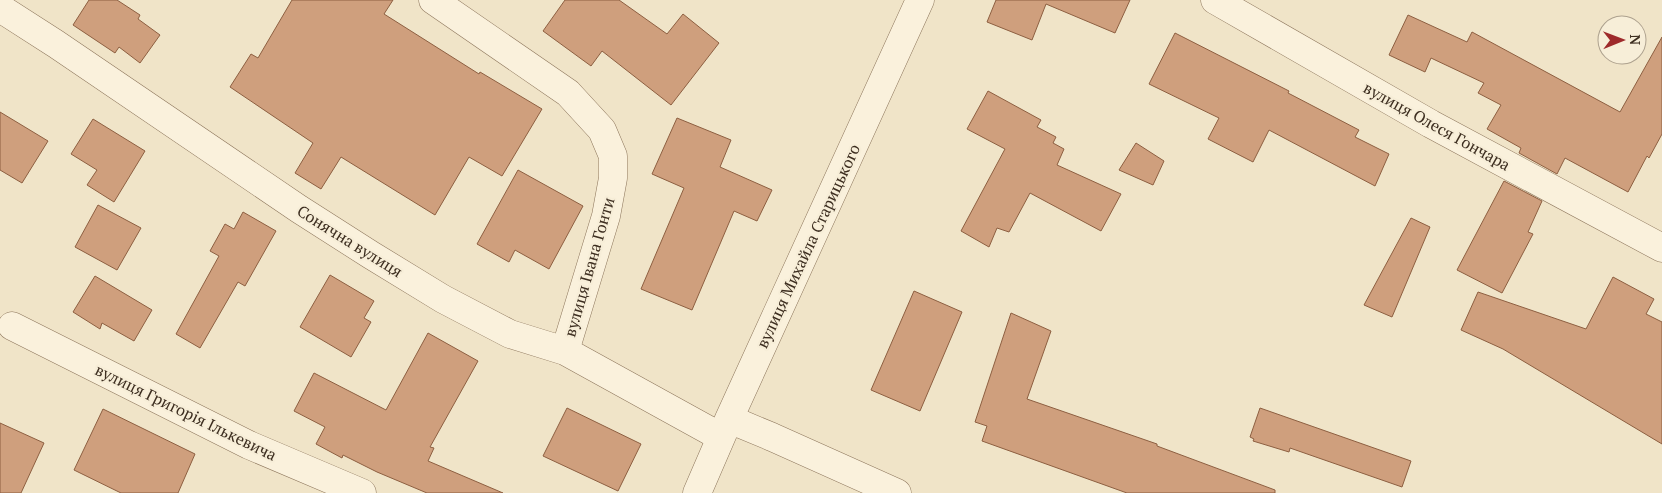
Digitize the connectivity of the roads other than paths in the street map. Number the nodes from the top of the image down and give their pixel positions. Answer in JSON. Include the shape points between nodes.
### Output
{"nodes":[{"id":1,"x":433,"y":0,"type":"edge"},
{"id":2,"x":920,"y":0,"type":"edge"},
{"id":3,"x":1215,"y":0,"type":"edge"},
{"id":4,"x":0,"y":8,"type":"edge"},
{"id":5,"x":1662,"y":248,"type":"edge"},
{"id":6,"x":12,"y":326,"type":"dead end"},
{"id":7,"x":565,"y":351,"type":"junction"},
{"id":8,"x":725,"y":428,"type":"junction"},
{"id":9,"x":362,"y":493,"type":"edge"},
{"id":10,"x":697,"y":493,"type":"edge"},
{"id":11,"x":897,"y":493,"type":"edge"}],
"edges":[{"from":1,"to":7,"type":"street","name":"вулиця Івана Гонти","via":[[568,93],[602,130],[613,156],[613,178],[606,216]]},
{"from":2,"to":8,"type":"street","name":"вулиця Михайла Старицького"},
{"from":3,"to":5,"type":"street","name":"вулиця Олеся Гончара","via":[[1432,124]]},
{"from":4,"to":7,"type":"street","name":"Сонячна вулиця","via":[[371,256],[510,334]]},
{"from":6,"to":9,"type":"street","name":"вулиця Григорія Ількевича","via":[[249,445]]},
{"from":7,"to":8,"type":"street","name":"Сонячна вулиця"},
{"from":8,"to":10,"type":"street","name":"вулиця Михайла Старицького"},
{"from":8,"to":11,"type":"street","name":"Сонячна вулиця","via":[[772,437]]}]}
